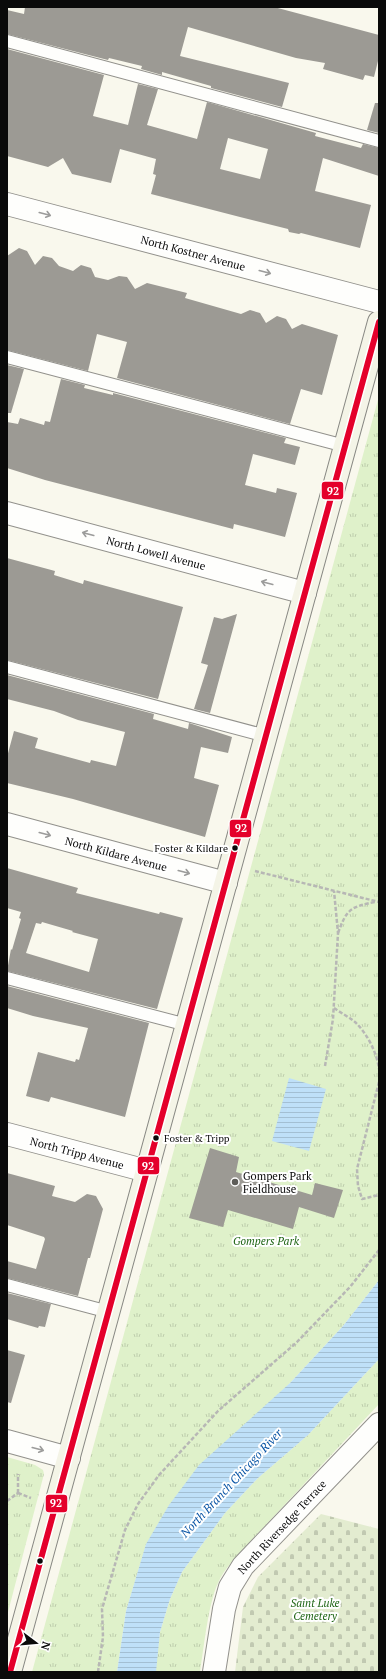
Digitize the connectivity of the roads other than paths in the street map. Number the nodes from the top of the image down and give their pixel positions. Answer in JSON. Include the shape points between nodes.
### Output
{"nodes":[{"id":1,"x":7,"y":41,"type":"edge"},
{"id":2,"x":379,"y":141,"type":"edge"},
{"id":3,"x":7,"y":204,"type":"edge"},
{"id":4,"x":379,"y":302,"type":"edge"},
{"id":5,"x":379,"y":322,"type":"edge"},
{"id":6,"x":7,"y":357,"type":"edge"},
{"id":7,"x":345,"y":446,"type":"junction"},
{"id":8,"x":7,"y":513,"type":"edge"},
{"id":9,"x":305,"y":593,"type":"junction"},
{"id":10,"x":7,"y":668,"type":"edge"},
{"id":11,"x":266,"y":736,"type":"junction"},
{"id":12,"x":7,"y":824,"type":"edge"},
{"id":13,"x":226,"y":883,"type":"junction"},
{"id":14,"x":7,"y":978,"type":"edge"},
{"id":15,"x":187,"y":1025,"type":"junction"},
{"id":16,"x":7,"y":1134,"type":"edge"},
{"id":17,"x":147,"y":1171,"type":"junction"},
{"id":18,"x":7,"y":1285,"type":"edge"},
{"id":19,"x":109,"y":1312,"type":"junction"},
{"id":20,"x":379,"y":1424,"type":"edge"},
{"id":21,"x":7,"y":1441,"type":"edge"},
{"id":22,"x":69,"y":1458,"type":"junction"},
{"id":23,"x":10,"y":1672,"type":"edge"},
{"id":24,"x":214,"y":1672,"type":"edge"}],
"edges":[{"from":1,"to":2,"type":"lane"},
{"from":3,"to":4,"type":"street","name":"North Kostner Avenue","one_way":true},
{"from":5,"to":7,"type":"main road"},
{"from":6,"to":7,"type":"lane"},
{"from":7,"to":9,"type":"main road"},
{"from":9,"to":8,"type":"street","name":"North Lowell Avenue","one_way":true},
{"from":9,"to":11,"type":"main road"},
{"from":10,"to":11,"type":"lane"},
{"from":11,"to":13,"type":"main road"},
{"from":12,"to":13,"type":"street","name":"North Kildare Avenue","one_way":true},
{"from":13,"to":15,"type":"main road"},
{"from":14,"to":15,"type":"lane"},
{"from":15,"to":17,"type":"main road"},
{"from":16,"to":17,"type":"street","name":"North Tripp Avenue"},
{"from":17,"to":19,"type":"main road"},
{"from":18,"to":19,"type":"lane"},
{"from":19,"to":22,"type":"main road"},
{"from":20,"to":24,"type":"street","name":"North Riversedge Terrace","via":[[243,1566],[230,1587]]},
{"from":21,"to":22,"type":"street","one_way":true},
{"from":22,"to":23,"type":"main road"}]}
